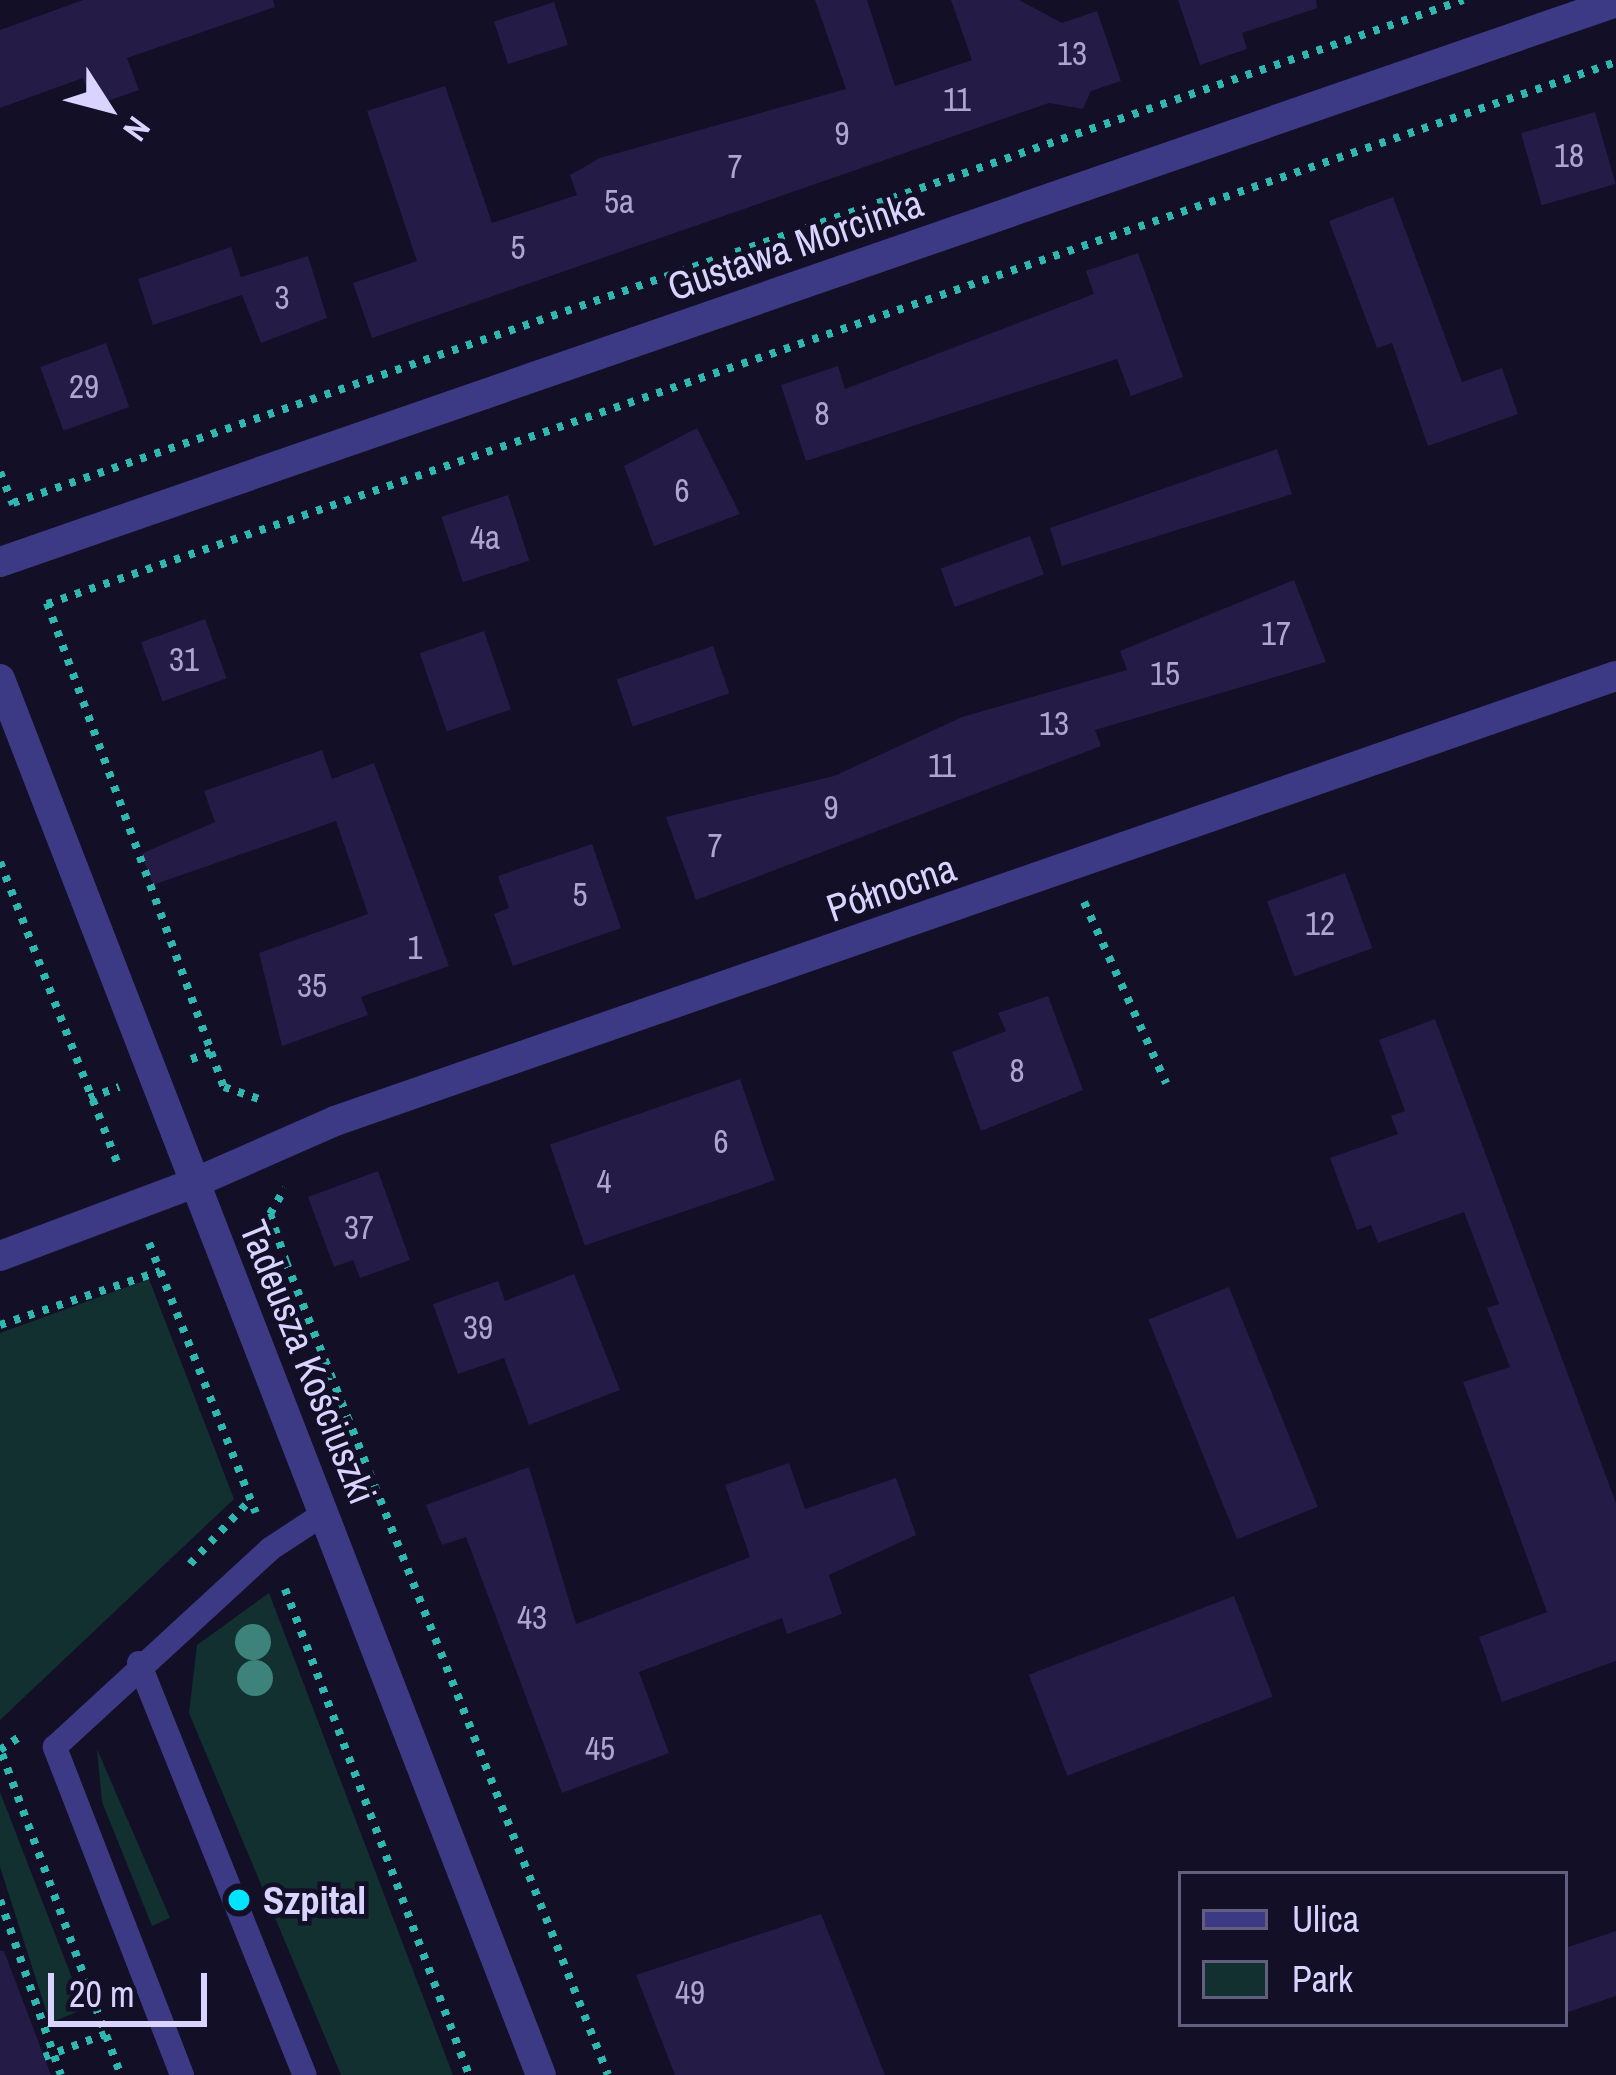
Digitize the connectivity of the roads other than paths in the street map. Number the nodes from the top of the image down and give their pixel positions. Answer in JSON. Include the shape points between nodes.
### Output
{"nodes":[{"id":1,"x":1616,"y":2,"type":"edge"},
{"id":2,"x":0,"y":562,"type":"edge"},
{"id":3,"x":1616,"y":676,"type":"edge"},
{"id":4,"x":0,"y":679,"type":"edge"},
{"id":5,"x":194,"y":1183,"type":"junction"},
{"id":6,"x":0,"y":1256,"type":"edge"},
{"id":7,"x":325,"y":1513,"type":"junction"},
{"id":8,"x":140,"y":1663,"type":"junction"},
{"id":9,"x":182,"y":2075,"type":"edge"},
{"id":10,"x":305,"y":2075,"type":"edge"},
{"id":11,"x":541,"y":2075,"type":"edge"}],
"edges":[{"from":1,"to":2,"type":"street","name":"Gustawa Morcinka"},
{"from":3,"to":5,"type":"street","name":"Północna","via":[[334,1121]]},
{"from":4,"to":5,"type":"street","name":"Tadeusza Kościuszki"},
{"from":5,"to":6,"type":"street","name":"Północna"},
{"from":5,"to":7,"type":"street","name":"Tadeusza Kościuszki"},
{"from":7,"to":8,"type":"lane","via":[[270,1549]]},
{"from":7,"to":11,"type":"street","name":"Tadeusza Kościuszki"},
{"from":8,"to":9,"type":"lane","via":[[55,1747]]},
{"from":8,"to":10,"type":"lane"}]}
